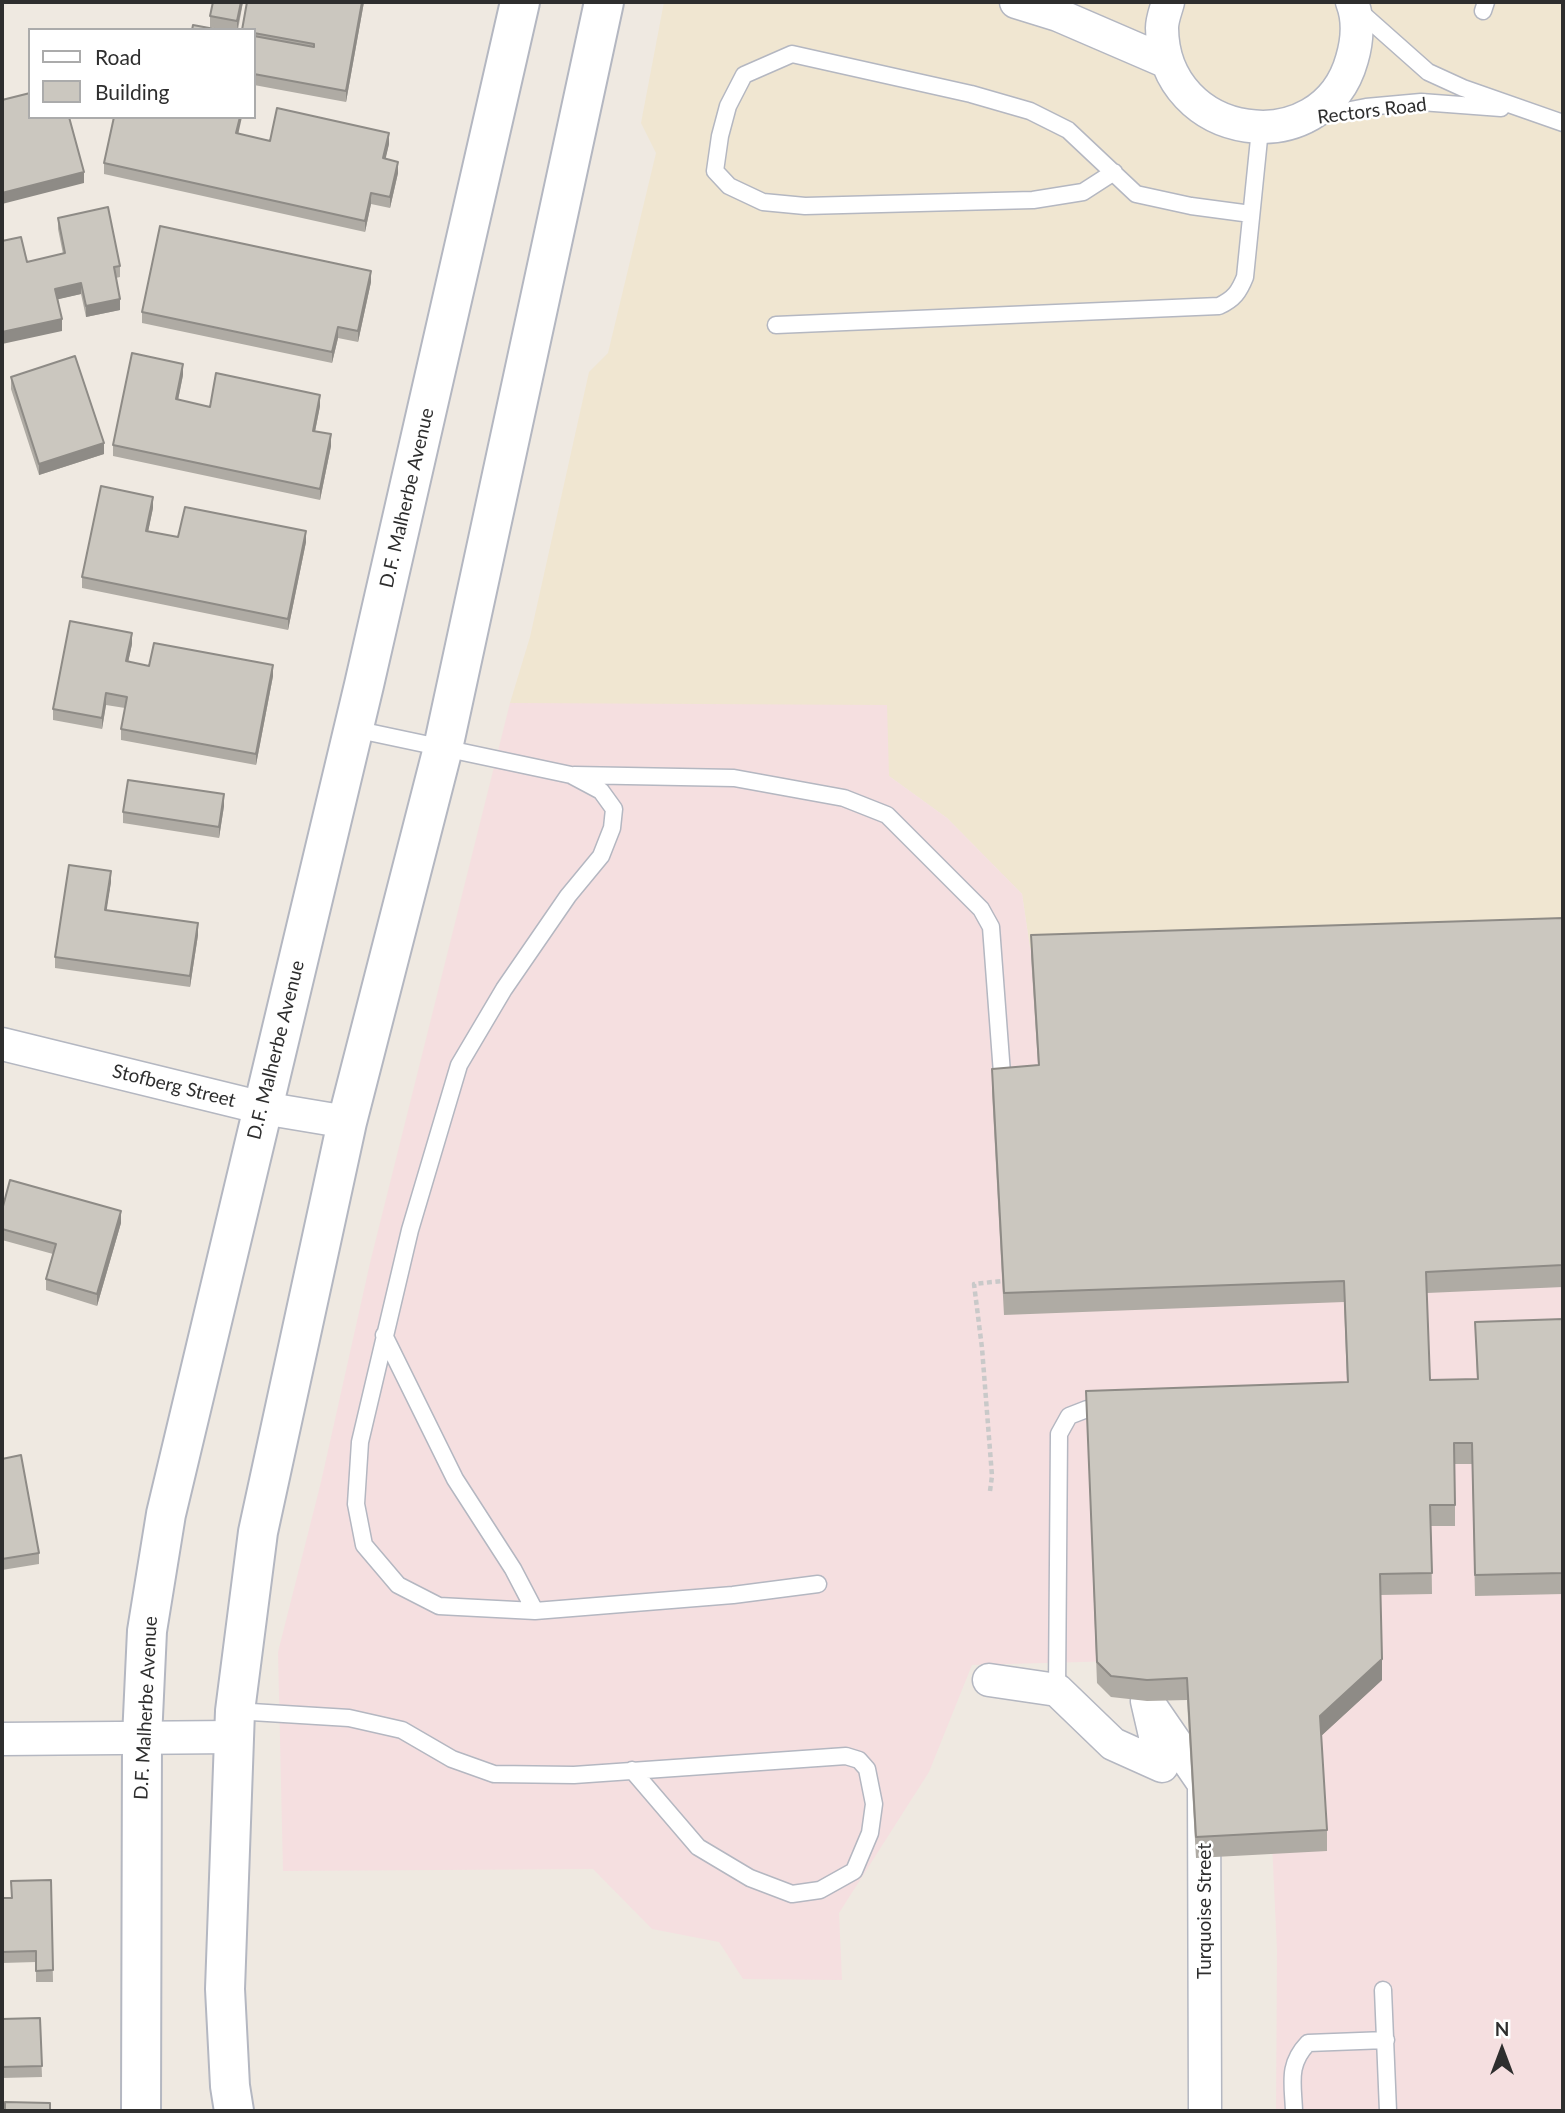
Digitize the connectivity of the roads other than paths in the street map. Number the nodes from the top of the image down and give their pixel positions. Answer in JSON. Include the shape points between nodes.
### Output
{"nodes":[{"id":1,"x":507,"y":2,"type":"edge"},
{"id":2,"x":520,"y":2,"type":"edge"},
{"id":3,"x":604,"y":2,"type":"edge"},
{"id":4,"x":1016,"y":2,"type":"edge"},
{"id":5,"x":1168,"y":2,"type":"edge"},
{"id":6,"x":1353,"y":4,"type":"edge"},
{"id":7,"x":507,"y":58,"type":"junction"},
{"id":8,"x":1167,"y":62,"type":"junction"},
{"id":9,"x":1528,"y":110,"type":"junction"},
{"id":10,"x":1301,"y":120,"type":"junction"},
{"id":11,"x":1563,"y":123,"type":"edge"},
{"id":12,"x":1260,"y":129,"type":"junction"},
{"id":13,"x":1114,"y":172,"type":"junction"},
{"id":14,"x":1251,"y":214,"type":"junction"},
{"id":15,"x":776,"y":324,"type":"dead end"},
{"id":16,"x":354,"y":729,"type":"junction"},
{"id":17,"x":443,"y":748,"type":"junction"},
{"id":18,"x":571,"y":775,"type":"junction"},
{"id":19,"x":2,"y":1044,"type":"edge"},
{"id":20,"x":1003,"y":1090,"type":"edge"},
{"id":21,"x":263,"y":1108,"type":"junction"},
{"id":22,"x":347,"y":1122,"type":"junction"},
{"id":23,"x":384,"y":1335,"type":"junction"},
{"id":24,"x":1120,"y":1411,"type":"edge"},
{"id":25,"x":818,"y":1584,"type":"dead end"},
{"id":26,"x":535,"y":1611,"type":"junction"},
{"id":27,"x":989,"y":1679,"type":"dead end"},
{"id":28,"x":1057,"y":1690,"type":"junction"},
{"id":29,"x":234,"y":1724,"type":"junction"},
{"id":30,"x":142,"y":1738,"type":"junction"},
{"id":31,"x":2,"y":1740,"type":"edge"},
{"id":32,"x":632,"y":1770,"type":"junction"},
{"id":33,"x":1384,"y":1990,"type":"dead end"},
{"id":34,"x":1386,"y":2040,"type":"junction"},
{"id":35,"x":141,"y":2111,"type":"edge"},
{"id":36,"x":234,"y":2111,"type":"edge"},
{"id":37,"x":1205,"y":2111,"type":"edge"},
{"id":38,"x":1294,"y":2111,"type":"edge"},
{"id":39,"x":1388,"y":2111,"type":"edge"}],
"edges":[{"from":1,"to":7,"type":"street"},
{"from":2,"to":7,"type":"street","name":"D.F. Malherbe Avenue"},
{"from":3,"to":17,"type":"street"},
{"from":4,"to":8,"type":"street"},
{"from":5,"to":8,"type":"street","via":[[1162,26]]},
{"from":6,"to":9,"type":"lane","name":"Rectors Road","via":[[1428,72]]},
{"from":6,"to":10,"type":"street","via":[[1357,40],[1348,73],[1328,101]]},
{"from":7,"to":16,"type":"street","name":"D.F. Malherbe Avenue"},
{"from":8,"to":12,"type":"street","via":[[1187,97],[1220,121]]},
{"from":9,"to":10,"type":"lane","name":"Rectors Road","via":[[1421,102]]},
{"from":9,"to":11,"type":"lane","name":"Rectors Road"},
{"from":10,"to":12,"type":"street"},
{"from":12,"to":14,"type":"lane"},
{"from":13,"to":13,"type":"lane","via":[[1083,192],[1033,200],[805,206],[763,202],[729,186],[715,171],[728,106],[744,75],[792,54],[1030,111],[1068,130]]},
{"from":13,"to":14,"type":"lane","via":[[1136,194]]},
{"from":14,"to":15,"type":"lane","via":[[1245,277],[1233,299],[1219,306]]},
{"from":16,"to":17,"type":"lane"},
{"from":16,"to":21,"type":"street","name":"D.F. Malherbe Avenue"},
{"from":17,"to":18,"type":"lane"},
{"from":17,"to":22,"type":"street"},
{"from":18,"to":20,"type":"lane","via":[[734,778],[844,798],[887,815],[981,909],[991,927]]},
{"from":18,"to":23,"type":"lane","via":[[601,791],[614,809],[612,828],[601,856],[504,989],[459,1065]]},
{"from":19,"to":21,"type":"street","name":"Stofberg Street"},
{"from":21,"to":22,"type":"street","name":"Stofberg Street"},
{"from":21,"to":30,"type":"street","name":"D.F. Malherbe Avenue","via":[[166,1514],[147,1630]]},
{"from":22,"to":29,"type":"street","via":[[258,1532]]},
{"from":23,"to":26,"type":"lane","via":[[454,1479]]},
{"from":23,"to":26,"type":"lane","via":[[360,1442],[356,1504],[364,1545],[398,1585],[439,1606]]},
{"from":24,"to":28,"type":"lane","via":[[1087,1409],[1069,1416],[1059,1434]]},
{"from":25,"to":26,"type":"lane"},
{"from":27,"to":28,"type":"street"},
{"from":28,"to":37,"type":"street","name":"Turquoise Street","via":[[1113,1744],[1162,1766],[1147,1701],[1204,1784]]},
{"from":29,"to":30,"type":"street"},
{"from":29,"to":32,"type":"lane","via":[[349,1718],[402,1730],[452,1759],[494,1774]]},
{"from":29,"to":36,"type":"street","via":[[225,1989]]},
{"from":30,"to":31,"type":"street"},
{"from":30,"to":35,"type":"street","name":"D.F. Malherbe Avenue"},
{"from":32,"to":32,"type":"lane","via":[[846,1756],[867,1769],[874,1804],[870,1833],[854,1871],[820,1889],[792,1894],[750,1878],[698,1847]]},
{"from":33,"to":34,"type":"lane"},
{"from":34,"to":38,"type":"lane","via":[[1308,2043],[1293,2066]]},
{"from":34,"to":39,"type":"lane"}]}
